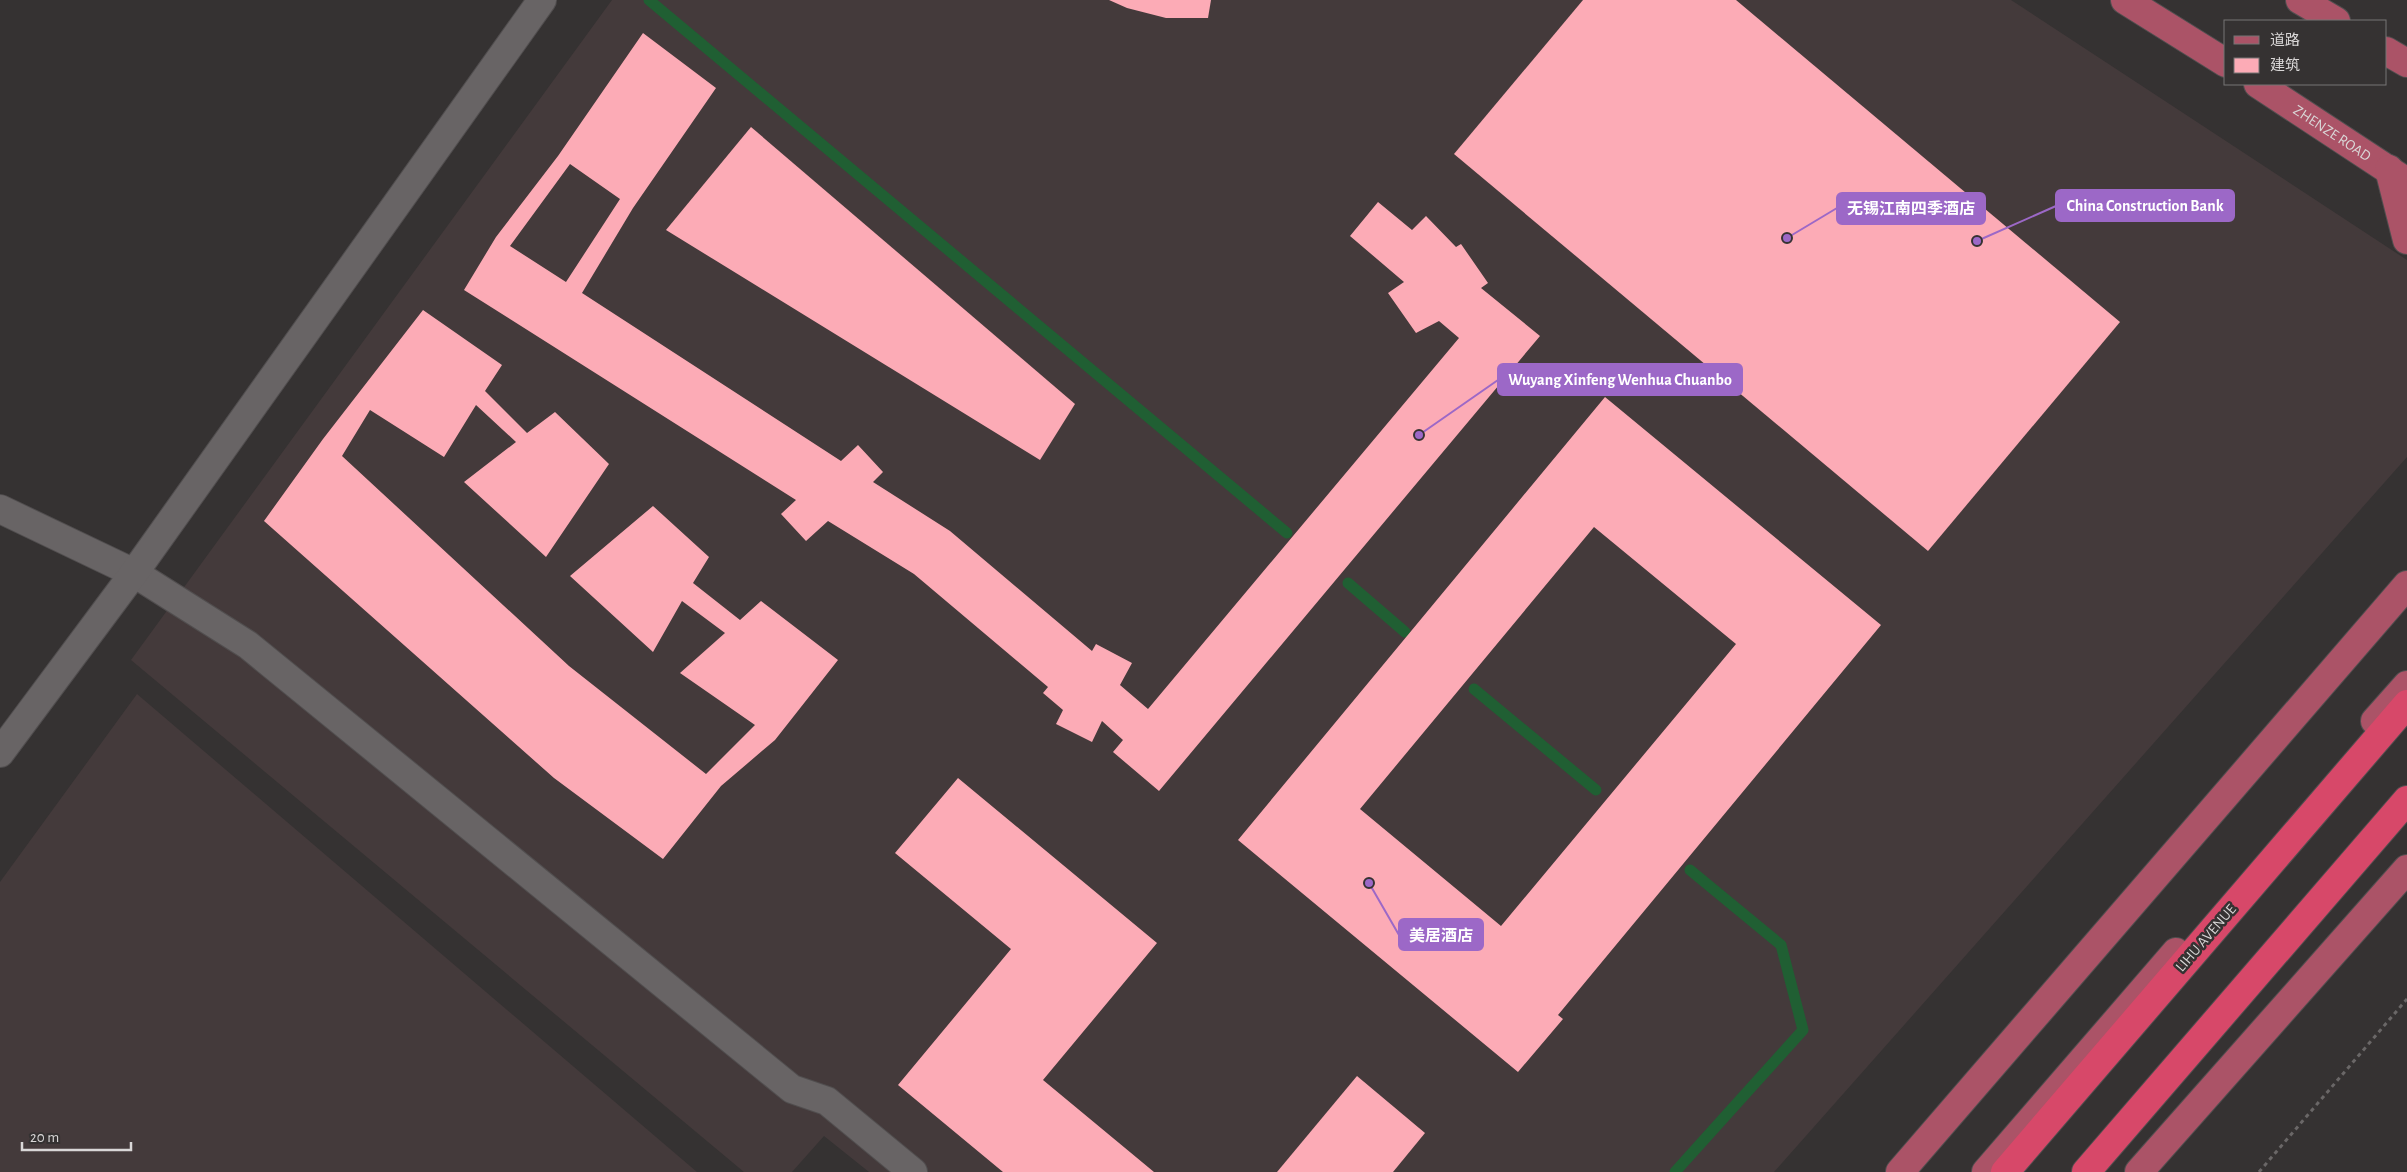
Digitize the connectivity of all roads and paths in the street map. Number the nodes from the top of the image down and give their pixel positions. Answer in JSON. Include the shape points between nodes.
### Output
{"nodes":[{"id":1,"x":542,"y":0,"type":"edge"},
{"id":2,"x":2125,"y":0,"type":"edge"},
{"id":3,"x":2300,"y":0,"type":"edge"},
{"id":4,"x":2334,"y":20,"type":"edge"},
{"id":5,"x":2387,"y":52,"type":"edge"},
{"id":6,"x":2224,"y":62,"type":"edge"},
{"id":7,"x":2407,"y":63,"type":"edge"},
{"id":8,"x":2260,"y":85,"type":"edge"},
{"id":9,"x":2398,"y":175,"type":"edge"},
{"id":10,"x":2407,"y":240,"type":"edge"},
{"id":11,"x":0,"y":509,"type":"edge"},
{"id":12,"x":134,"y":573,"type":"junction"},
{"id":13,"x":2407,"y":586,"type":"edge"},
{"id":14,"x":2407,"y":684,"type":"edge"},
{"id":15,"x":2407,"y":704,"type":"edge"},
{"id":16,"x":0,"y":753,"type":"edge"},
{"id":17,"x":2407,"y":800,"type":"edge"},
{"id":18,"x":2407,"y":869,"type":"edge"},
{"id":19,"x":2407,"y":999,"type":"edge"},
{"id":20,"x":913,"y":1172,"type":"edge"},
{"id":21,"x":1900,"y":1172,"type":"edge"},
{"id":22,"x":1986,"y":1172,"type":"edge"},
{"id":23,"x":2005,"y":1172,"type":"edge"},
{"id":24,"x":2086,"y":1172,"type":"edge"},
{"id":25,"x":2138,"y":1172,"type":"edge"},
{"id":26,"x":2259,"y":1172,"type":"edge"}],
"edges":[{"from":1,"to":12,"type":"street"},
{"from":2,"to":6,"type":"main road"},
{"from":3,"to":4,"type":"main road"},
{"from":5,"to":7,"type":"main road"},
{"from":8,"to":9,"type":"main road","name":"ZHENZE ROAD"},
{"from":9,"to":10,"type":"main road"},
{"from":11,"to":12,"type":"street"},
{"from":12,"to":16,"type":"street"},
{"from":12,"to":20,"type":"street","via":[[248,646],[792,1089],[827,1102]]},
{"from":13,"to":21,"type":"main road"},
{"from":14,"to":22,"type":"main road"},
{"from":15,"to":23,"type":"highway","name":"LIHU AVENUE"},
{"from":17,"to":24,"type":"highway"},
{"from":18,"to":25,"type":"main road"},
{"from":19,"to":26,"type":"path"}]}
